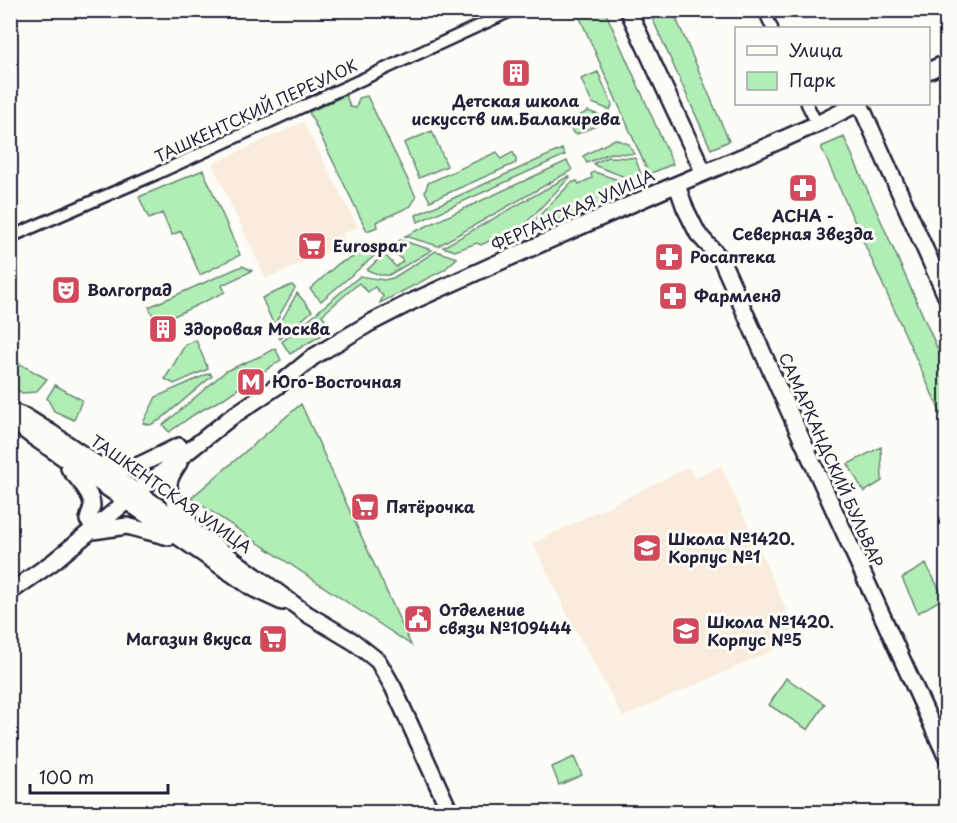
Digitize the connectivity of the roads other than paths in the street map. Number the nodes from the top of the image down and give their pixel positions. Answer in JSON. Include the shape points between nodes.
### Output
{"nodes":[{"id":1,"x":513,"y":10,"type":"edge"},
{"id":2,"x":628,"y":10,"type":"edge"},
{"id":3,"x":764,"y":10,"type":"edge"},
{"id":4,"x":772,"y":27,"type":"edge"},
{"id":5,"x":946,"y":63,"type":"edge"},
{"id":6,"x":930,"y":70,"type":"edge"},
{"id":7,"x":808,"y":105,"type":"edge"},
{"id":8,"x":857,"y":105,"type":"edge"},
{"id":9,"x":859,"y":105,"type":"edge"},
{"id":10,"x":817,"y":124,"type":"junction"},
{"id":11,"x":704,"y":173,"type":"junction"},
{"id":12,"x":676,"y":185,"type":"junction"},
{"id":13,"x":10,"y":237,"type":"edge"},
{"id":14,"x":946,"y":296,"type":"edge"},
{"id":15,"x":10,"y":411,"type":"edge"},
{"id":16,"x":10,"y":419,"type":"edge"},
{"id":17,"x":183,"y":449,"type":"junction"},
{"id":18,"x":59,"y":456,"type":"junction"},
{"id":19,"x":96,"y":464,"type":"junction"},
{"id":20,"x":128,"y":495,"type":"junction"},
{"id":21,"x":89,"y":526,"type":"junction"},
{"id":22,"x":188,"y":536,"type":"junction"},
{"id":23,"x":11,"y":591,"type":"edge"},
{"id":24,"x":946,"y":756,"type":"edge"},
{"id":25,"x":450,"y":813,"type":"edge"}],
"edges":[{"from":1,"to":13,"type":"street","name":"ТАШКЕНТСКИЙ ПЕРЕУЛОК"},
{"from":2,"to":11,"type":"street"},
{"from":3,"to":4,"type":"street"},
{"from":5,"to":6,"type":"street"},
{"from":7,"to":10,"type":"street"},
{"from":8,"to":10,"type":"street","name":"ФЕРГАНСКАЯ УЛИЦА"},
{"from":9,"to":14,"type":"street"},
{"from":10,"to":11,"type":"street","name":"ФЕРГАНСКАЯ УЛИЦА"},
{"from":11,"to":12,"type":"street","name":"ФЕРГАНСКАЯ УЛИЦА"},
{"from":12,"to":17,"type":"street","name":"ФЕРГАНСКАЯ УЛИЦА","via":[[370,323],[309,360],[279,385]]},
{"from":12,"to":24,"type":"street","name":"САМАРКАНДСКИЙ БУЛЬВАР","via":[[698,234],[721,259]]},
{"from":15,"to":19,"type":"street","name":"ТАШКЕНТСКАЯ УЛИЦА","via":[[26,417]]},
{"from":16,"to":18,"type":"street","name":"ТАШКЕНТСКАЯ УЛИЦА"},
{"from":17,"to":19,"type":"street","via":[[135,467]]},
{"from":17,"to":20,"type":"street","name":"ФЕРГАНСКАЯ УЛИЦА"},
{"from":17,"to":22,"type":"street","via":[[169,491],[184,513]]},
{"from":18,"to":20,"type":"street","name":"ТАШКЕНТСКАЯ УЛИЦА"},
{"from":18,"to":21,"type":"street","via":[[91,498]]},
{"from":19,"to":20,"type":"street","name":"ТАШКЕНТСКАЯ УЛИЦА"},
{"from":20,"to":21,"type":"street","name":"ФЕРГАНСКАЯ УЛИЦА"},
{"from":20,"to":22,"type":"street","name":"ТАШКЕНТСКАЯ УЛИЦА"},
{"from":21,"to":22,"type":"street","via":[[127,526]]},
{"from":21,"to":23,"type":"street","name":"ФЕРГАНСКАЯ УЛИЦА","via":[[46,555]]},
{"from":22,"to":25,"type":"street","name":"ТАШКЕНТСКАЯ УЛИЦА","via":[[260,578],[378,661]]}]}
